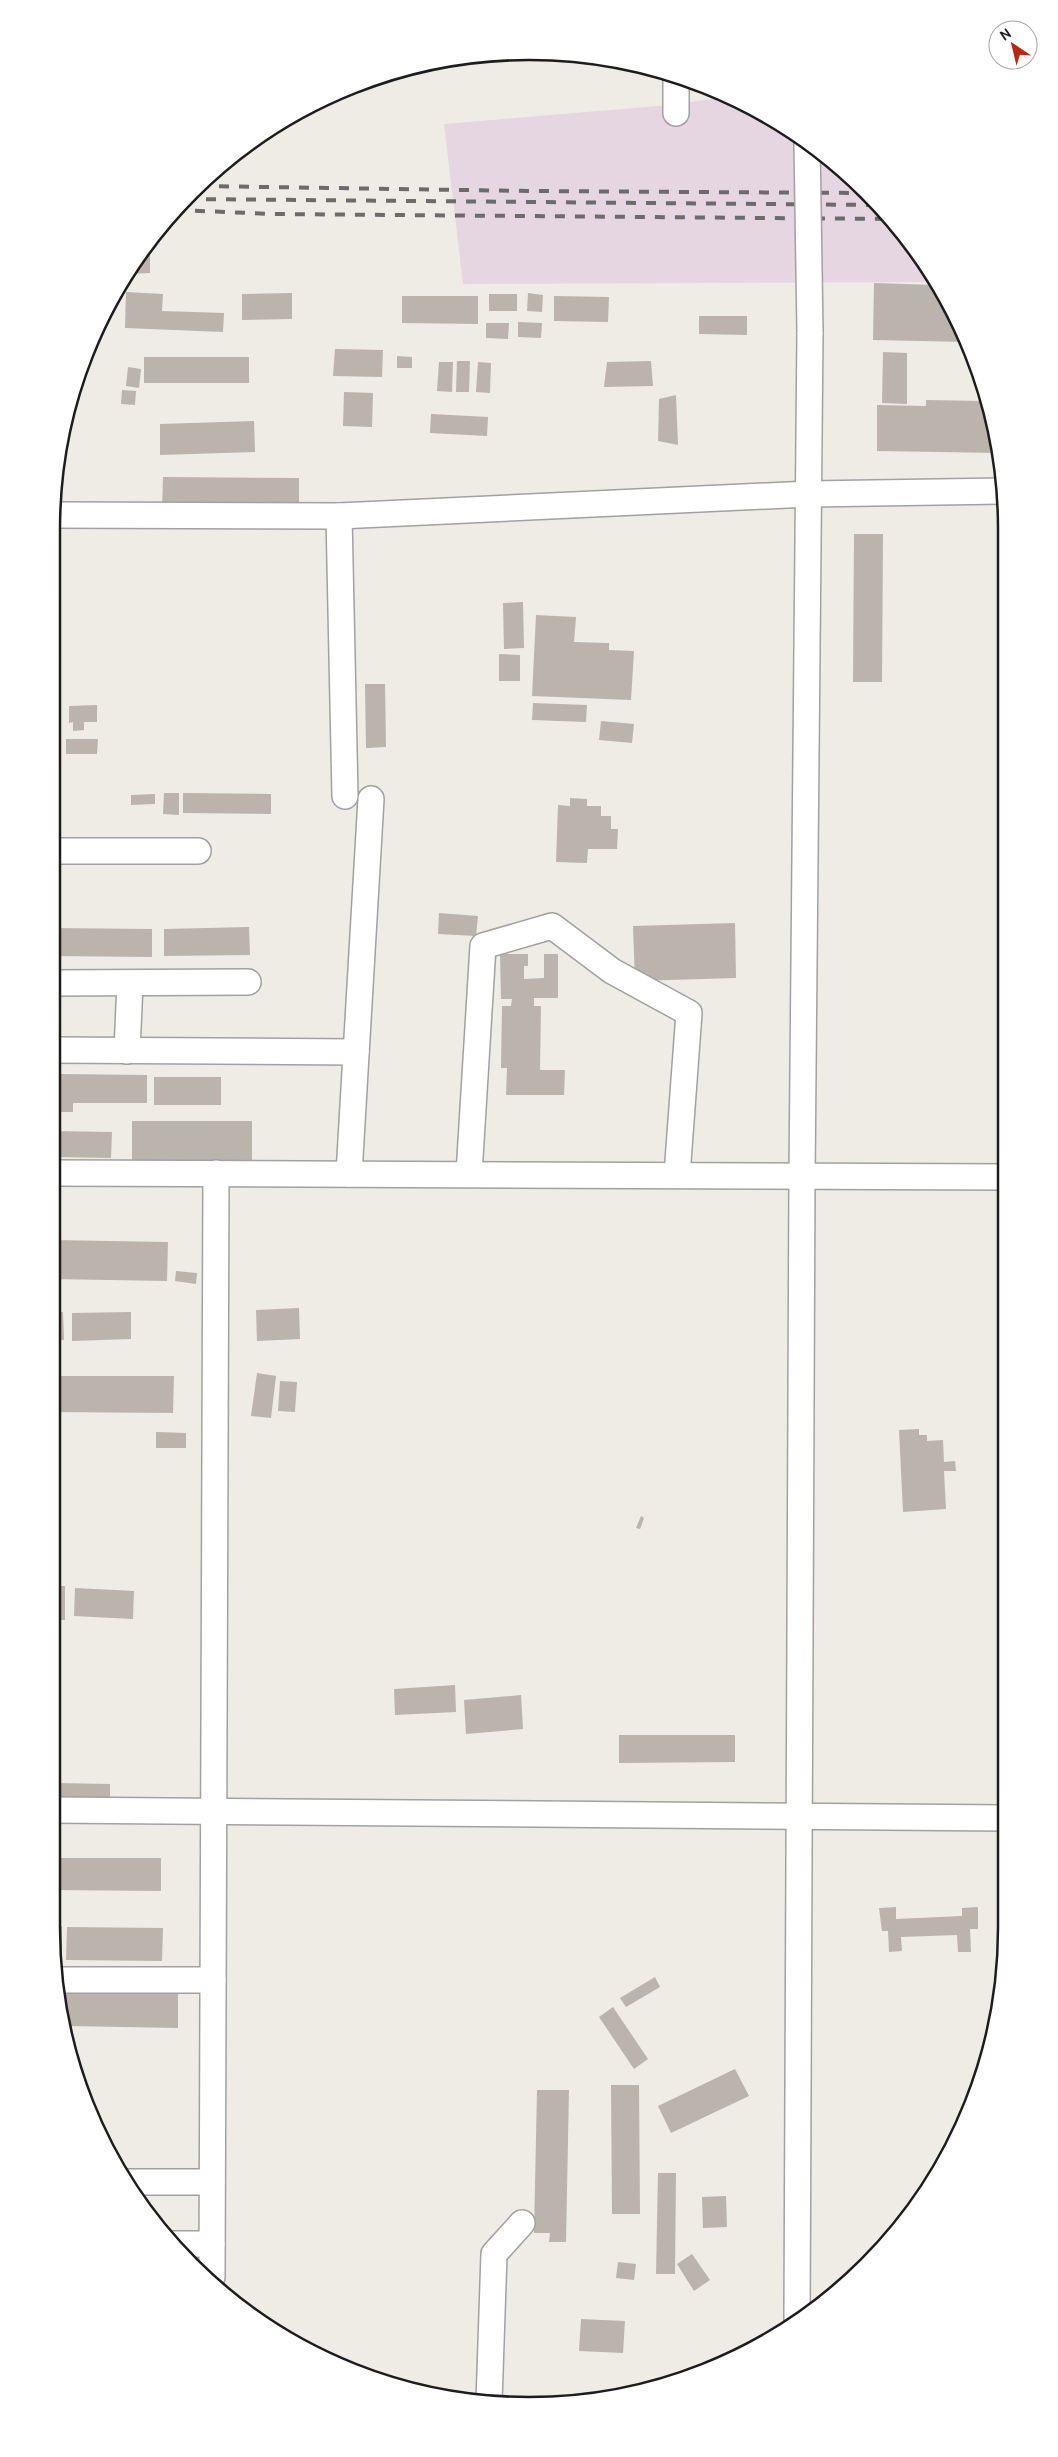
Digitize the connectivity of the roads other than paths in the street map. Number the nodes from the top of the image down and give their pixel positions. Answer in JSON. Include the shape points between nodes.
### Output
{"nodes":[{"id":1,"x":676,"y":84,"type":"edge"},
{"id":2,"x":676,"y":113,"type":"dead end"},
{"id":3,"x":807,"y":151,"type":"edge"},
{"id":4,"x":996,"y":491,"type":"edge"},
{"id":5,"x":809,"y":494,"type":"junction"},
{"id":6,"x":60,"y":515,"type":"edge"},
{"id":7,"x":340,"y":516,"type":"junction"},
{"id":8,"x":345,"y":796,"type":"dead end"},
{"id":9,"x":371,"y":799,"type":"dead end"},
{"id":10,"x":60,"y":851,"type":"edge"},
{"id":11,"x":198,"y":851,"type":"dead end"},
{"id":12,"x":248,"y":982,"type":"dead end"},
{"id":13,"x":130,"y":983,"type":"junction"},
{"id":14,"x":60,"y":984,"type":"edge"},
{"id":15,"x":60,"y":1050,"type":"edge"},
{"id":16,"x":127,"y":1051,"type":"junction"},
{"id":17,"x":356,"y":1052,"type":"junction"},
{"id":18,"x":60,"y":1172,"type":"edge"},
{"id":19,"x":216,"y":1173,"type":"junction"},
{"id":20,"x":350,"y":1174,"type":"junction"},
{"id":21,"x":469,"y":1174,"type":"junction"},
{"id":22,"x":677,"y":1175,"type":"junction"},
{"id":23,"x":802,"y":1175,"type":"junction"},
{"id":24,"x":998,"y":1177,"type":"edge"},
{"id":25,"x":60,"y":1810,"type":"edge"},
{"id":26,"x":214,"y":1813,"type":"junction"},
{"id":27,"x":799,"y":1818,"type":"junction"},
{"id":28,"x":998,"y":1818,"type":"edge"},
{"id":29,"x":63,"y":1980,"type":"edge"},
{"id":30,"x":213,"y":1980,"type":"junction"},
{"id":31,"x":135,"y":2182,"type":"edge"},
{"id":32,"x":212,"y":2182,"type":"junction"},
{"id":33,"x":522,"y":2223,"type":"dead end"},
{"id":34,"x":182,"y":2244,"type":"edge"},
{"id":35,"x":212,"y":2244,"type":"junction"},
{"id":36,"x":212,"y":2274,"type":"edge"},
{"id":37,"x":797,"y":2313,"type":"edge"},
{"id":38,"x":489,"y":2395,"type":"edge"}],
"edges":[{"from":1,"to":2,"type":"street"},
{"from":3,"to":5,"type":"street","bridge":true},
{"from":4,"to":5,"type":"street"},
{"from":5,"to":7,"type":"street"},
{"from":5,"to":23,"type":"street"},
{"from":6,"to":7,"type":"street"},
{"from":7,"to":8,"type":"street"},
{"from":9,"to":17,"type":"street"},
{"from":10,"to":11,"type":"street"},
{"from":12,"to":13,"type":"street"},
{"from":13,"to":14,"type":"street"},
{"from":13,"to":16,"type":"street"},
{"from":15,"to":16,"type":"street"},
{"from":16,"to":17,"type":"street"},
{"from":17,"to":20,"type":"street"},
{"from":18,"to":19,"type":"street"},
{"from":19,"to":20,"type":"street"},
{"from":19,"to":26,"type":"street"},
{"from":20,"to":21,"type":"street"},
{"from":21,"to":22,"type":"street"},
{"from":21,"to":22,"type":"street","via":[[483,946],[552,926],[612,971],[689,1013]]},
{"from":22,"to":23,"type":"street"},
{"from":23,"to":24,"type":"street"},
{"from":23,"to":27,"type":"street"},
{"from":25,"to":26,"type":"street"},
{"from":26,"to":27,"type":"street"},
{"from":26,"to":30,"type":"street"},
{"from":27,"to":28,"type":"street"},
{"from":27,"to":37,"type":"street"},
{"from":29,"to":30,"type":"street"},
{"from":30,"to":32,"type":"street"},
{"from":31,"to":32,"type":"street"},
{"from":32,"to":35,"type":"street"},
{"from":33,"to":38,"type":"street","via":[[494,2254]]},
{"from":34,"to":35,"type":"street"},
{"from":35,"to":36,"type":"street"}]}
